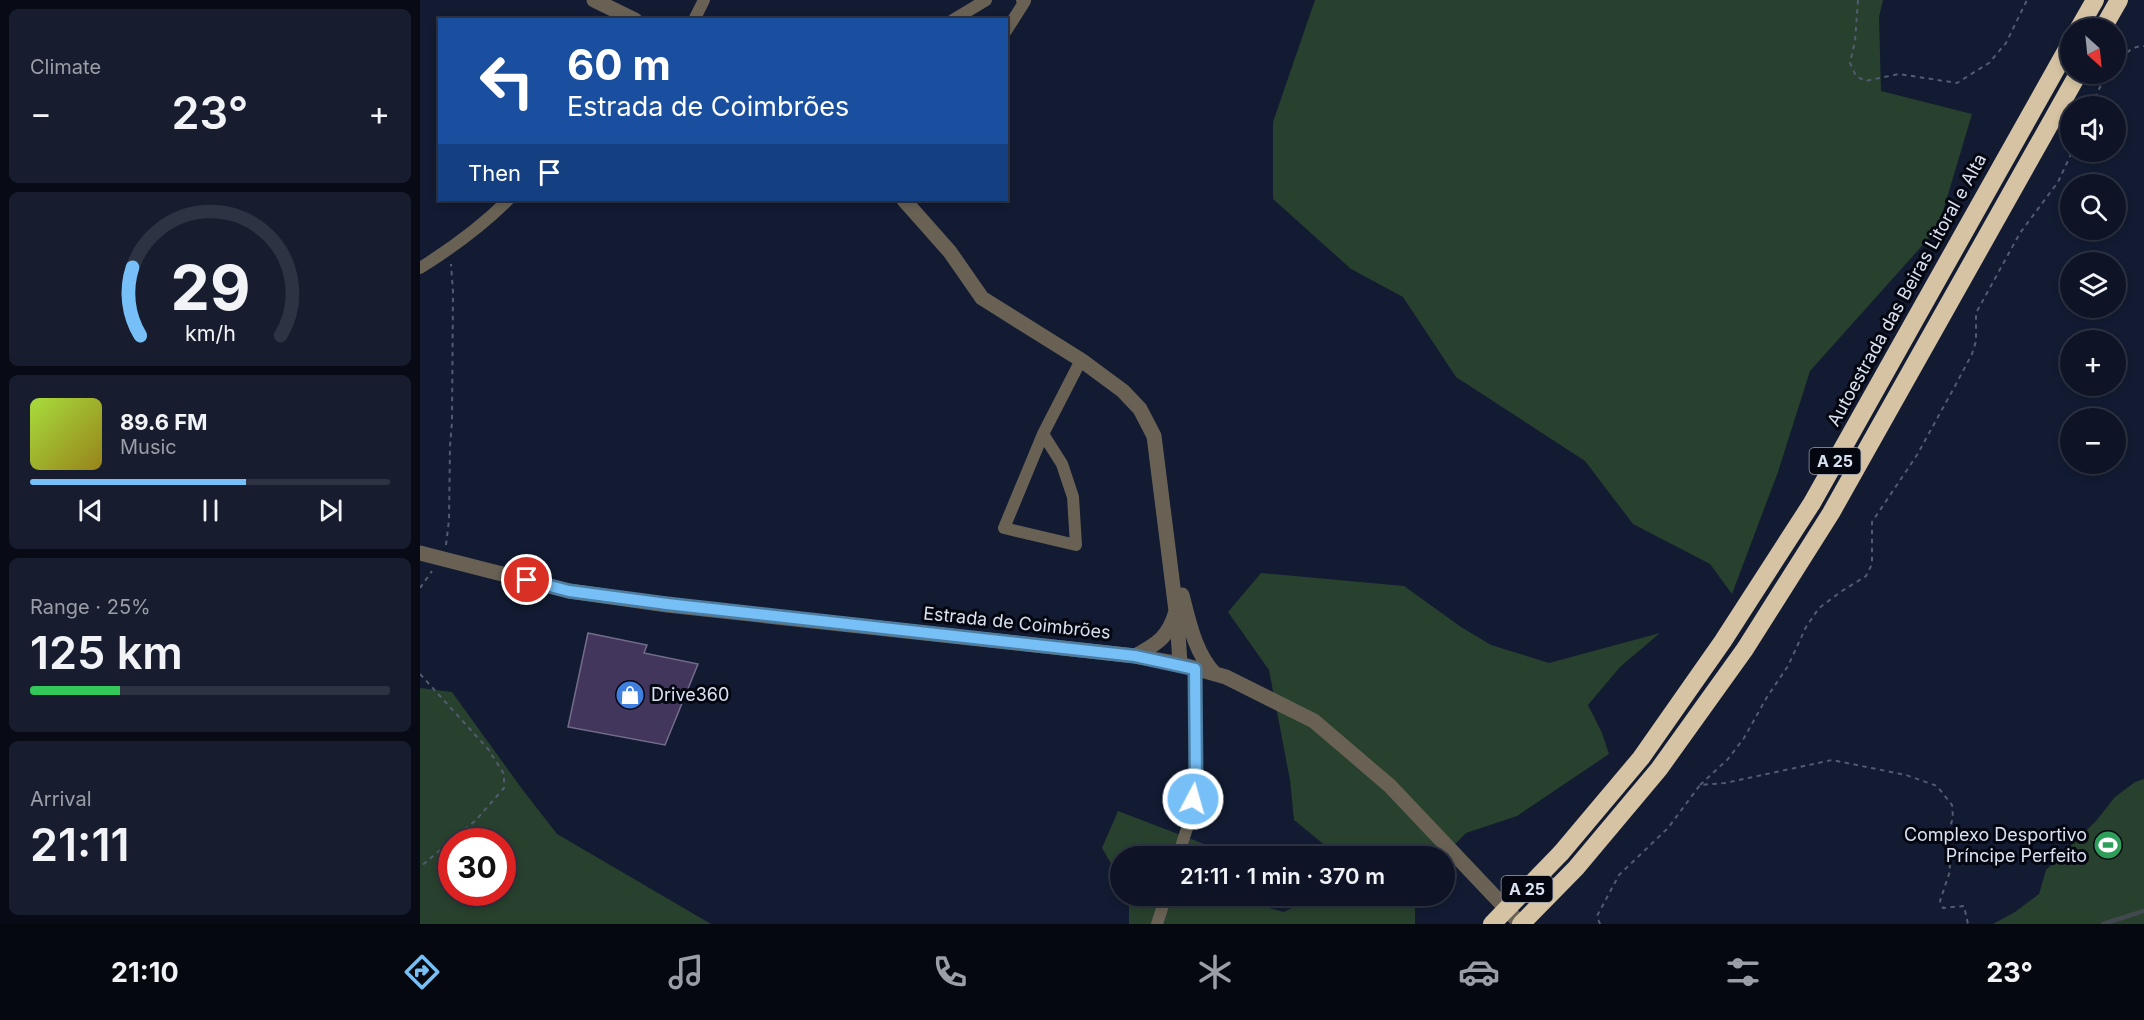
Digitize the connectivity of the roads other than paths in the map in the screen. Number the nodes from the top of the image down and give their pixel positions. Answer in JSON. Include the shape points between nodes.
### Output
{"nodes":[{"id":1,"x":594,"y":0,"type":"edge"},
{"id":2,"x":704,"y":0,"type":"edge"},
{"id":3,"x":986,"y":0,"type":"edge"},
{"id":4,"x":1022,"y":0,"type":"edge"},
{"id":5,"x":2095,"y":0,"type":"edge"},
{"id":6,"x":2120,"y":0,"type":"edge"},
{"id":7,"x":630,"y":18,"type":"edge"},
{"id":8,"x":695,"y":18,"type":"edge"},
{"id":9,"x":956,"y":18,"type":"edge"},
{"id":10,"x":2085,"y":18,"type":"edge"},
{"id":11,"x":2109,"y":18,"type":"edge"},
{"id":12,"x":1008,"y":28,"type":"edge"},
{"id":13,"x":2060,"y":62,"type":"edge"},
{"id":14,"x":2072,"y":84,"type":"edge"},
{"id":15,"x":507,"y":201,"type":"edge"},
{"id":16,"x":907,"y":201,"type":"edge"},
{"id":17,"x":420,"y":268,"type":"edge"},
{"id":18,"x":1081,"y":360,"type":"junction"},
{"id":19,"x":1043,"y":434,"type":"junction"},
{"id":20,"x":1168,"y":541,"type":"junction"},
{"id":21,"x":420,"y":553,"type":"edge"},
{"id":22,"x":1176,"y":611,"type":"junction"},
{"id":23,"x":1135,"y":656,"type":"junction"},
{"id":24,"x":1180,"y":664,"type":"junction"},
{"id":25,"x":1195,"y":669,"type":"junction"},
{"id":26,"x":1215,"y":674,"type":"junction"},
{"id":27,"x":1181,"y":846,"type":"edge"},
{"id":28,"x":1163,"y":906,"type":"edge"},
{"id":29,"x":1157,"y":924,"type":"edge"},
{"id":30,"x":1492,"y":924,"type":"edge"},
{"id":31,"x":1521,"y":924,"type":"edge"}],
"edges":[{"from":1,"to":7,"type":"street"},
{"from":2,"to":8,"type":"street"},
{"from":3,"to":9,"type":"street"},
{"from":4,"to":12,"type":"street","via":[[1025,1]]},
{"from":5,"to":10,"type":"highway"},
{"from":6,"to":11,"type":"highway"},
{"from":13,"to":30,"type":"highway","name":"Autoestrada das Beiras Litoral e Alta","number":"A 25","bridge":true,"via":[[1812,503],[1723,641],[1641,758],[1562,853]]},
{"from":14,"to":31,"type":"highway","number":"A 25","via":[[1825,523],[1745,649],[1672,750],[1576,868]]},
{"from":15,"to":17,"type":"street","via":[[488,221]]},
{"from":16,"to":18,"type":"street","via":[[982,298]]},
{"from":18,"to":19,"type":"street"},
{"from":18,"to":20,"type":"street","via":[[1123,391],[1140,409],[1154,436]]},
{"from":19,"to":19,"type":"street","via":[[1004,528],[1076,545],[1073,497],[1062,464]]},
{"from":20,"to":22,"type":"street"},
{"from":20,"to":26,"type":"street","via":[[1191,628]]},
{"from":21,"to":23,"type":"street","name":"Estrada de Coimbrões","via":[[569,591]]},
{"from":22,"to":23,"type":"street","via":[[1172,628],[1156,644]]},
{"from":22,"to":24,"type":"street"},
{"from":23,"to":24,"type":"street","name":"Estrada de Coimbrões"},
{"from":24,"to":25,"type":"street","name":"Estrada de Coimbrões"},
{"from":25,"to":26,"type":"street","name":"Estrada de Coimbrões"},
{"from":25,"to":27,"type":"street","via":[[1196,780]]},
{"from":26,"to":31,"type":"street","name":"Estrada de Coimbrões","via":[[1314,721],[1390,786]]},
{"from":28,"to":29,"type":"street"}]}
